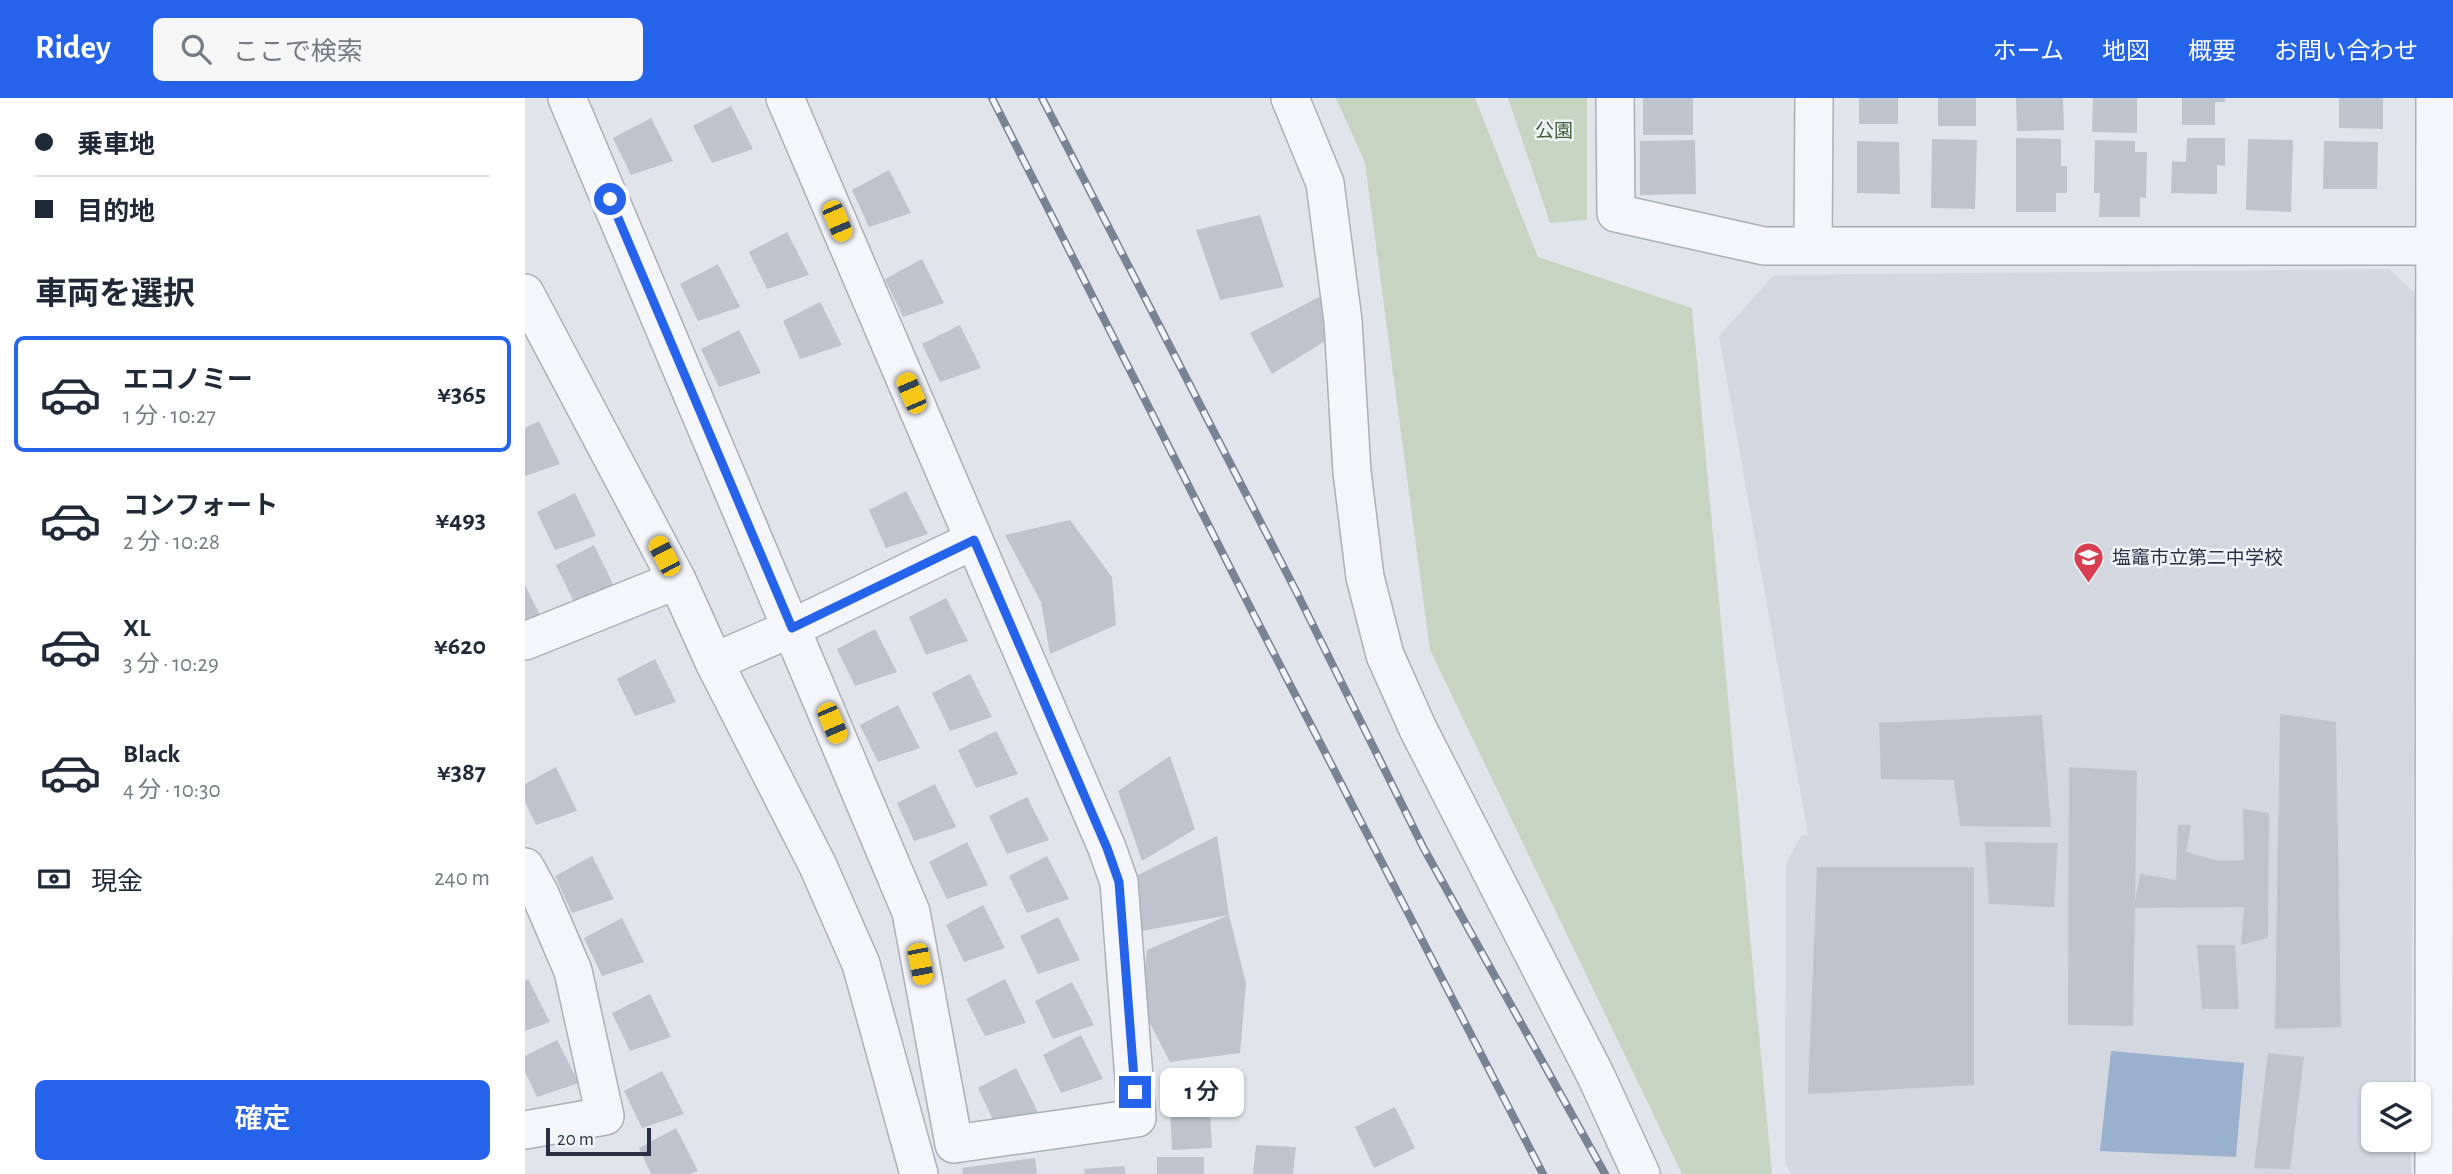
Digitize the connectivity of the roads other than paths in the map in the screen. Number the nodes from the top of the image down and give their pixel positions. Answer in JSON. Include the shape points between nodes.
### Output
{"nodes":[{"id":1,"x":567,"y":98,"type":"edge"},
{"id":2,"x":785,"y":98,"type":"edge"},
{"id":3,"x":1290,"y":98,"type":"edge"},
{"id":4,"x":1615,"y":98,"type":"edge"},
{"id":5,"x":1814,"y":98,"type":"edge"},
{"id":6,"x":2435,"y":98,"type":"edge"},
{"id":7,"x":2444,"y":245,"type":"edge"},
{"id":8,"x":1813,"y":246,"type":"junction"},
{"id":9,"x":525,"y":293,"type":"edge"},
{"id":10,"x":2444,"y":450,"type":"edge"},
{"id":11,"x":974,"y":540,"type":"junction"},
{"id":12,"x":677,"y":580,"type":"junction"},
{"id":13,"x":792,"y":628,"type":"junction"},
{"id":14,"x":525,"y":641,"type":"edge"},
{"id":15,"x":714,"y":662,"type":"junction"},
{"id":16,"x":525,"y":867,"type":"edge"},
{"id":17,"x":2443,"y":1030,"type":"edge"},
{"id":18,"x":525,"y":1130,"type":"edge"},
{"id":19,"x":919,"y":1174,"type":"edge"},
{"id":20,"x":1641,"y":1174,"type":"edge"},
{"id":21,"x":2434,"y":1174,"type":"edge"}],
"edges":[{"from":1,"to":13,"type":"street"},
{"from":2,"to":11,"type":"street"},
{"from":3,"to":20,"type":"street","via":[[1325,183],[1343,321],[1360,538],[1385,655],[1417,729],[1596,1076]]},
{"from":4,"to":8,"type":"street","via":[[1616,213],[1763,246]]},
{"from":5,"to":8,"type":"street"},
{"from":6,"to":7,"type":"street"},
{"from":7,"to":8,"type":"street"},
{"from":7,"to":10,"type":"street"},
{"from":9,"to":12,"type":"street"},
{"from":10,"to":17,"type":"street"},
{"from":11,"to":13,"type":"street"},
{"from":11,"to":13,"type":"street","via":[[1119,882],[1137,1118],[954,1144],[911,912]]},
{"from":12,"to":14,"type":"street"},
{"from":12,"to":15,"type":"street"},
{"from":13,"to":15,"type":"street"},
{"from":15,"to":19,"type":"street","via":[[818,866],[861,964]]},
{"from":16,"to":18,"type":"street","via":[[573,971],[605,1116]]},
{"from":17,"to":21,"type":"street"}]}
